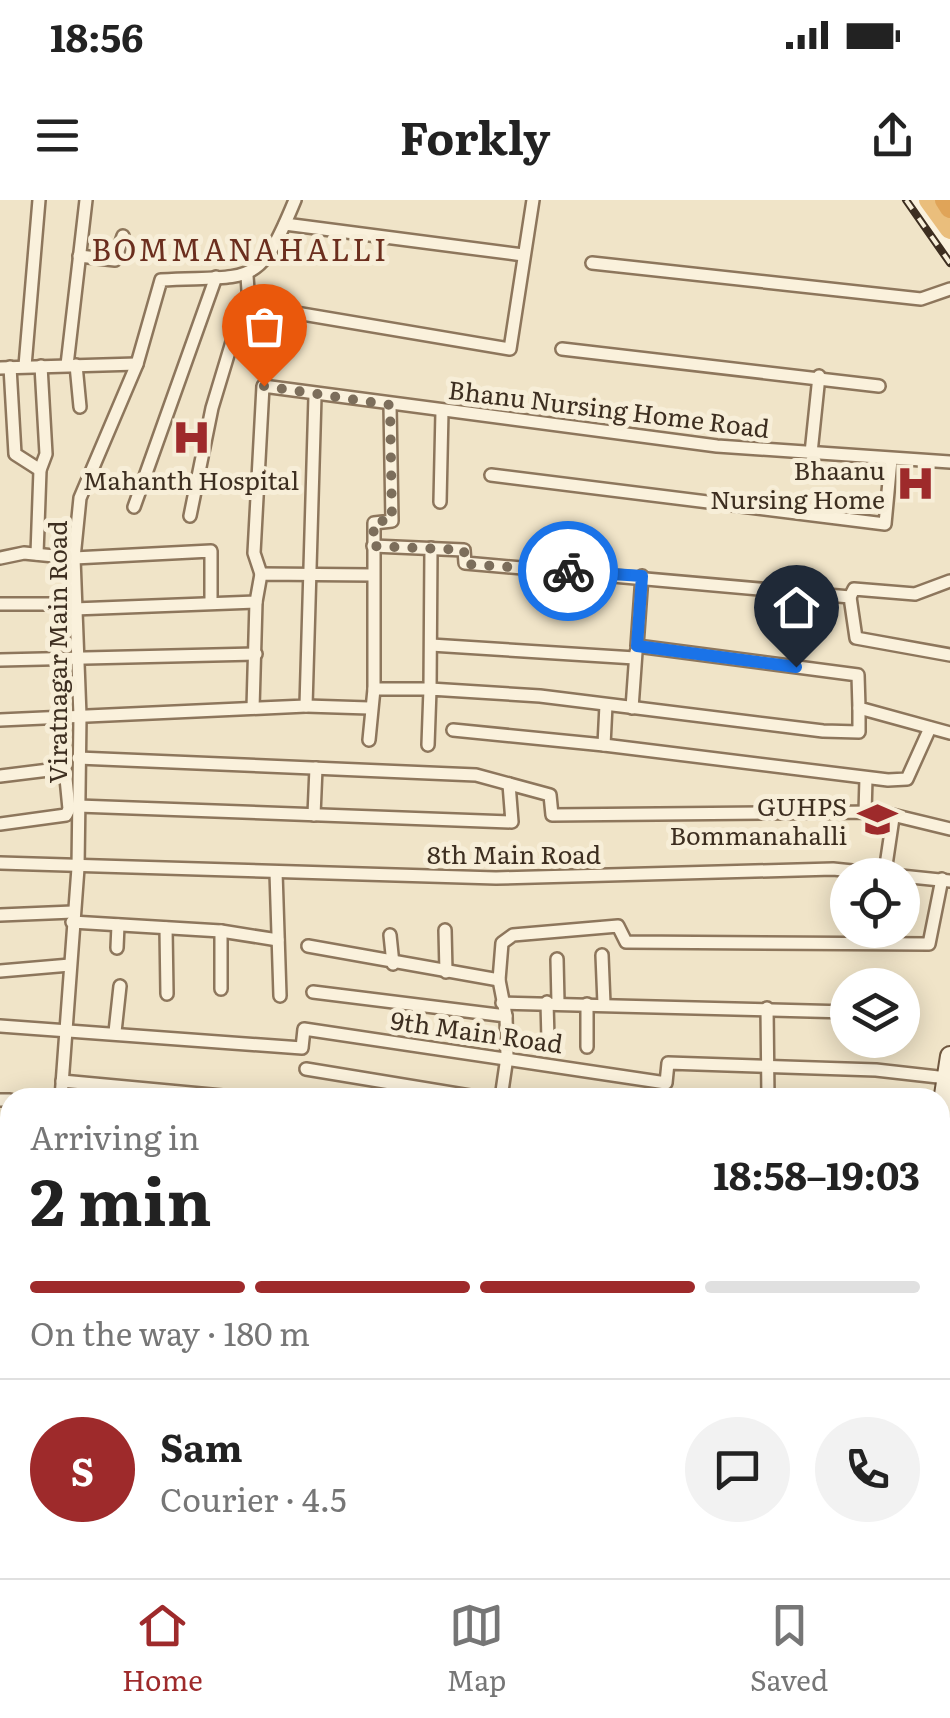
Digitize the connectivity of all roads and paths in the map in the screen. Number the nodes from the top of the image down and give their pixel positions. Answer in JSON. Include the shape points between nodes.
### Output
{"nodes":[{"id":1,"x":39,"y":200,"type":"edge"},
{"id":2,"x":86,"y":200,"type":"edge"},
{"id":3,"x":295,"y":200,"type":"edge"},
{"id":4,"x":533,"y":200,"type":"edge"},
{"id":5,"x":914,"y":200,"type":"edge"},
{"id":6,"x":929,"y":200,"type":"edge"},
{"id":7,"x":945,"y":200,"type":"edge"},
{"id":8,"x":950,"y":208,"type":"edge"},
{"id":9,"x":286,"y":224,"type":"junction"},
{"id":10,"x":950,"y":230,"type":"edge"},
{"id":11,"x":124,"y":236,"type":"dead end"},
{"id":12,"x":950,"y":248,"type":"edge"},
{"id":13,"x":522,"y":255,"type":"junction"},
{"id":14,"x":79,"y":256,"type":"junction"},
{"id":15,"x":592,"y":262,"type":"dead end"},
{"id":16,"x":246,"y":276,"type":"junction"},
{"id":17,"x":216,"y":277,"type":"junction"},
{"id":18,"x":950,"y":288,"type":"edge"},
{"id":19,"x":249,"y":305,"type":"junction"},
{"id":20,"x":562,"y":349,"type":"dead end"},
{"id":21,"x":137,"y":364,"type":"junction"},
{"id":22,"x":72,"y":365,"type":"junction"},
{"id":23,"x":25,"y":366,"type":"junction"},
{"id":24,"x":40,"y":366,"type":"junction"},
{"id":25,"x":5,"y":368,"type":"edge"},
{"id":26,"x":819,"y":376,"type":"junction"},
{"id":27,"x":880,"y":386,"type":"dead end"},
{"id":28,"x":314,"y":396,"type":"junction"},
{"id":29,"x":390,"y":405,"type":"junction"},
{"id":30,"x":80,"y":407,"type":"dead end"},
{"id":31,"x":442,"y":411,"type":"junction"},
{"id":32,"x":811,"y":454,"type":"junction"},
{"id":33,"x":890,"y":460,"type":"junction"},
{"id":34,"x":950,"y":462,"type":"edge"},
{"id":35,"x":40,"y":470,"type":"junction"},
{"id":36,"x":491,"y":475,"type":"dead end"},
{"id":37,"x":440,"y":502,"type":"dead end"},
{"id":38,"x":134,"y":506,"type":"dead end"},
{"id":39,"x":190,"y":516,"type":"dead end"},
{"id":40,"x":373,"y":546,"type":"junction"},
{"id":41,"x":431,"y":548,"type":"junction"},
{"id":42,"x":36,"y":554,"type":"junction"},
{"id":43,"x":0,"y":558,"type":"edge"},
{"id":44,"x":74,"y":558,"type":"junction"},
{"id":45,"x":261,"y":574,"type":"junction"},
{"id":46,"x":373,"y":575,"type":"junction"},
{"id":47,"x":312,"y":576,"type":"junction"},
{"id":48,"x":642,"y":576,"type":"junction"},
{"id":49,"x":950,"y":581,"type":"edge"},
{"id":50,"x":850,"y":598,"type":"junction"},
{"id":51,"x":211,"y":602,"type":"junction"},
{"id":52,"x":256,"y":602,"type":"junction"},
{"id":53,"x":0,"y":604,"type":"edge"},
{"id":54,"x":74,"y":606,"type":"junction"},
{"id":55,"x":430,"y":645,"type":"junction"},
{"id":56,"x":636,"y":652,"type":"junction"},
{"id":57,"x":256,"y":654,"type":"junction"},
{"id":58,"x":950,"y":655,"type":"edge"},
{"id":59,"x":0,"y":660,"type":"edge"},
{"id":60,"x":78,"y":660,"type":"junction"},
{"id":61,"x":374,"y":688,"type":"junction"},
{"id":62,"x":430,"y":689,"type":"junction"},
{"id":63,"x":606,"y":704,"type":"junction"},
{"id":64,"x":306,"y":706,"type":"junction"},
{"id":65,"x":254,"y":708,"type":"junction"},
{"id":66,"x":368,"y":708,"type":"junction"},
{"id":67,"x":632,"y":708,"type":"junction"},
{"id":68,"x":859,"y":708,"type":"junction"},
{"id":69,"x":80,"y":716,"type":"junction"},
{"id":70,"x":0,"y":720,"type":"edge"},
{"id":71,"x":930,"y":728,"type":"junction"},
{"id":72,"x":453,"y":730,"type":"dead end"},
{"id":73,"x":950,"y":733,"type":"edge"},
{"id":74,"x":369,"y":740,"type":"dead end"},
{"id":75,"x":428,"y":745,"type":"dead end"},
{"id":76,"x":604,"y":745,"type":"junction"},
{"id":77,"x":78,"y":758,"type":"junction"},
{"id":78,"x":316,"y":768,"type":"junction"},
{"id":79,"x":0,"y":776,"type":"edge"},
{"id":80,"x":866,"y":778,"type":"junction"},
{"id":81,"x":509,"y":784,"type":"junction"},
{"id":82,"x":75,"y":797,"type":"junction"},
{"id":83,"x":865,"y":812,"type":"junction"},
{"id":84,"x":314,"y":814,"type":"junction"},
{"id":85,"x":893,"y":818,"type":"junction"},
{"id":86,"x":0,"y":824,"type":"edge"},
{"id":87,"x":950,"y":829,"type":"edge"},
{"id":88,"x":887,"y":858,"type":"edge"},
{"id":89,"x":0,"y":864,"type":"edge"},
{"id":90,"x":78,"y":868,"type":"junction"},
{"id":91,"x":830,"y":869,"type":"edge"},
{"id":92,"x":276,"y":872,"type":"junction"},
{"id":93,"x":920,"y":877,"type":"edge"},
{"id":94,"x":946,"y":880,"type":"edge"},
{"id":95,"x":0,"y":915,"type":"edge"},
{"id":96,"x":73,"y":917,"type":"junction"},
{"id":97,"x":118,"y":925,"type":"junction"},
{"id":98,"x":166,"y":928,"type":"junction"},
{"id":99,"x":445,"y":930,"type":"dead end"},
{"id":100,"x":221,"y":931,"type":"junction"},
{"id":101,"x":390,"y":935,"type":"dead end"},
{"id":102,"x":278,"y":940,"type":"junction"},
{"id":103,"x":308,"y":946,"type":"dead end"},
{"id":104,"x":117,"y":948,"type":"dead end"},
{"id":105,"x":602,"y":955,"type":"dead end"},
{"id":106,"x":557,"y":959,"type":"dead end"},
{"id":107,"x":394,"y":964,"type":"junction"},
{"id":108,"x":70,"y":965,"type":"junction"},
{"id":109,"x":0,"y":971,"type":"edge"},
{"id":110,"x":446,"y":972,"type":"junction"},
{"id":111,"x":499,"y":980,"type":"junction"},
{"id":112,"x":120,"y":986,"type":"dead end"},
{"id":113,"x":220,"y":989,"type":"dead end"},
{"id":114,"x":314,"y":992,"type":"dead end"},
{"id":115,"x":167,"y":994,"type":"dead end"},
{"id":116,"x":280,"y":996,"type":"dead end"},
{"id":117,"x":552,"y":1003,"type":"junction"},
{"id":118,"x":586,"y":1004,"type":"junction"},
{"id":119,"x":604,"y":1004,"type":"junction"},
{"id":120,"x":767,"y":1008,"type":"junction"},
{"id":121,"x":504,"y":1009,"type":"junction"},
{"id":122,"x":830,"y":1011,"type":"edge"},
{"id":123,"x":0,"y":1026,"type":"edge"},
{"id":124,"x":65,"y":1028,"type":"junction"},
{"id":125,"x":116,"y":1032,"type":"junction"},
{"id":126,"x":548,"y":1040,"type":"dead end"},
{"id":127,"x":587,"y":1046,"type":"dead end"},
{"id":128,"x":950,"y":1056,"type":"edge"},
{"id":129,"x":507,"y":1057,"type":"junction"},
{"id":130,"x":768,"y":1067,"type":"junction"},
{"id":131,"x":306,"y":1069,"type":"dead end"},
{"id":132,"x":947,"y":1078,"type":"junction"},
{"id":133,"x":62,"y":1080,"type":"junction"},
{"id":134,"x":62,"y":1088,"type":"edge"},
{"id":135,"x":143,"y":1088,"type":"edge"},
{"id":136,"x":421,"y":1088,"type":"edge"},
{"id":137,"x":502,"y":1088,"type":"edge"},
{"id":138,"x":768,"y":1088,"type":"edge"},
{"id":139,"x":945,"y":1088,"type":"edge"}],
"edges":[{"from":1,"to":23,"type":"street"},
{"from":2,"to":14,"type":"street"},
{"from":3,"to":9,"type":"street"},
{"from":4,"to":13,"type":"street"},
{"from":5,"to":12,"type":"street"},
{"from":6,"to":10,"type":"highway"},
{"from":7,"to":8,"type":"highway"},
{"from":9,"to":13,"type":"street"},
{"from":9,"to":16,"type":"street","via":[[273,255]]},
{"from":11,"to":14,"type":"street","via":[[115,260]]},
{"from":13,"to":19,"type":"street","via":[[510,349]]},
{"from":14,"to":22,"type":"street"},
{"from":15,"to":18,"type":"street","via":[[920,300]]},
{"from":16,"to":17,"type":"street","name":"Viratnagar Main Road"},
{"from":16,"to":19,"type":"street"},
{"from":17,"to":21,"type":"street","name":"Viratnagar Main Road","via":[[161,280]]},
{"from":17,"to":38,"type":"street"},
{"from":19,"to":39,"type":"street","via":[[241,312],[212,408]]},
{"from":20,"to":26,"type":"street"},
{"from":21,"to":22,"type":"street"},
{"from":21,"to":44,"type":"street","name":"Viratnagar Main Road","via":[[80,498]]},
{"from":22,"to":24,"type":"street"},
{"from":22,"to":30,"type":"street"},
{"from":23,"to":24,"type":"street"},
{"from":23,"to":25,"type":"street"},
{"from":24,"to":35,"type":"street","via":[[46,454]]},
{"from":25,"to":35,"type":"street","via":[[15,454]]},
{"from":26,"to":27,"type":"street"},
{"from":26,"to":32,"type":"street"},
{"from":28,"to":29,"type":"street","name":"Bhanu Nursing Home Road"},
{"from":28,"to":45,"type":"street","name":"Bhanu Nursing Home Road","via":[[264,386],[254,553]]},
{"from":28,"to":47,"type":"street"},
{"from":29,"to":31,"type":"street","name":"Bhanu Nursing Home Road"},
{"from":29,"to":40,"type":"street","via":[[392,520],[374,522]]},
{"from":31,"to":32,"type":"street","name":"Bhanu Nursing Home Road"},
{"from":31,"to":37,"type":"street"},
{"from":32,"to":33,"type":"street","name":"Bhanu Nursing Home Road"},
{"from":33,"to":34,"type":"street","name":"Bhanu Nursing Home Road"},
{"from":33,"to":36,"type":"street","via":[[885,524]]},
{"from":35,"to":42,"type":"street"},
{"from":40,"to":41,"type":"street"},
{"from":40,"to":46,"type":"street"},
{"from":41,"to":48,"type":"street","via":[[464,550],[465,564]]},
{"from":41,"to":55,"type":"street"},
{"from":42,"to":43,"type":"street"},
{"from":42,"to":44,"type":"street"},
{"from":44,"to":51,"type":"street","via":[[211,551]]},
{"from":44,"to":54,"type":"street","name":"Viratnagar Main Road"},
{"from":45,"to":47,"type":"street"},
{"from":45,"to":52,"type":"street"},
{"from":46,"to":47,"type":"street"},
{"from":46,"to":61,"type":"street"},
{"from":47,"to":64,"type":"street"},
{"from":48,"to":50,"type":"street"},
{"from":48,"to":56,"type":"street"},
{"from":49,"to":50,"type":"street","via":[[915,594],[854,589]]},
{"from":50,"to":58,"type":"street","via":[[856,638]]},
{"from":51,"to":52,"type":"street"},
{"from":51,"to":54,"type":"street"},
{"from":52,"to":57,"type":"street"},
{"from":53,"to":54,"type":"street"},
{"from":54,"to":60,"type":"street","name":"Viratnagar Main Road"},
{"from":55,"to":56,"type":"street"},
{"from":55,"to":62,"type":"street"},
{"from":56,"to":67,"type":"street"},
{"from":56,"to":68,"type":"street","via":[[858,676]]},
{"from":57,"to":60,"type":"street"},
{"from":57,"to":65,"type":"street"},
{"from":59,"to":60,"type":"street"},
{"from":60,"to":69,"type":"street","name":"Viratnagar Main Road"},
{"from":61,"to":62,"type":"street"},
{"from":61,"to":66,"type":"street"},
{"from":62,"to":63,"type":"street"},
{"from":62,"to":75,"type":"street"},
{"from":63,"to":67,"type":"street"},
{"from":63,"to":76,"type":"street"},
{"from":64,"to":65,"type":"street"},
{"from":64,"to":66,"type":"street"},
{"from":65,"to":69,"type":"street"},
{"from":66,"to":74,"type":"street"},
{"from":67,"to":68,"type":"street","via":[[859,732]]},
{"from":68,"to":71,"type":"street"},
{"from":69,"to":70,"type":"street"},
{"from":69,"to":77,"type":"street","name":"Viratnagar Main Road"},
{"from":71,"to":73,"type":"street"},
{"from":71,"to":80,"type":"street","via":[[907,779]]},
{"from":72,"to":76,"type":"street"},
{"from":76,"to":80,"type":"street"},
{"from":77,"to":78,"type":"street"},
{"from":77,"to":82,"type":"street","name":"Viratnagar Main Road"},
{"from":78,"to":81,"type":"street","via":[[476,775]]},
{"from":78,"to":84,"type":"street"},
{"from":79,"to":82,"type":"street","via":[[65,768]]},
{"from":80,"to":83,"type":"street"},
{"from":81,"to":83,"type":"street","via":[[550,795],[552,816]]},
{"from":81,"to":84,"type":"street","via":[[512,822]]},
{"from":82,"to":84,"type":"street"},
{"from":82,"to":86,"type":"street","via":[[66,816]]},
{"from":82,"to":90,"type":"street","name":"Viratnagar Main Road"},
{"from":83,"to":85,"type":"street"},
{"from":85,"to":87,"type":"street"},
{"from":85,"to":88,"type":"street"},
{"from":89,"to":90,"type":"street","name":"8th Main Road"},
{"from":90,"to":92,"type":"street","name":"8th Main Road"},
{"from":90,"to":96,"type":"street","name":"Viratnagar Main Road"},
{"from":91,"to":92,"type":"street","name":"8th Main Road","via":[[496,878]]},
{"from":92,"to":102,"type":"street"},
{"from":93,"to":94,"type":"street","name":"8th Main Road"},
{"from":94,"to":111,"type":"street","via":[[930,944],[626,942],[618,926],[513,935],[502,944]]},
{"from":95,"to":96,"type":"street"},
{"from":96,"to":97,"type":"street"},
{"from":96,"to":108,"type":"street","name":"Viratnagar Main Road"},
{"from":97,"to":98,"type":"street"},
{"from":97,"to":104,"type":"street"},
{"from":98,"to":100,"type":"street"},
{"from":98,"to":115,"type":"street"},
{"from":99,"to":110,"type":"street"},
{"from":100,"to":102,"type":"street"},
{"from":100,"to":113,"type":"street"},
{"from":101,"to":107,"type":"street"},
{"from":102,"to":116,"type":"street"},
{"from":103,"to":107,"type":"street"},
{"from":105,"to":119,"type":"street"},
{"from":106,"to":117,"type":"street"},
{"from":107,"to":110,"type":"street"},
{"from":108,"to":109,"type":"street"},
{"from":108,"to":124,"type":"street","name":"Viratnagar Main Road"},
{"from":110,"to":111,"type":"street"},
{"from":111,"to":121,"type":"street"},
{"from":112,"to":125,"type":"street"},
{"from":114,"to":121,"type":"street"},
{"from":117,"to":118,"type":"street"},
{"from":117,"to":121,"type":"street"},
{"from":117,"to":126,"type":"street"},
{"from":118,"to":119,"type":"street"},
{"from":118,"to":127,"type":"street"},
{"from":119,"to":120,"type":"street"},
{"from":120,"to":122,"type":"street"},
{"from":120,"to":130,"type":"street"},
{"from":121,"to":129,"type":"street"},
{"from":123,"to":124,"type":"street","name":"9th Main Road"},
{"from":124,"to":125,"type":"street","name":"9th Main Road"},
{"from":124,"to":133,"type":"street","name":"Viratnagar Main Road"},
{"from":125,"to":129,"type":"street","name":"9th Main Road","via":[[302,1048],[304,1029]]},
{"from":128,"to":132,"type":"main road"},
{"from":129,"to":130,"type":"street","name":"9th Main Road","via":[[666,1083],[668,1063]]},
{"from":129,"to":137,"type":"street"},
{"from":130,"to":132,"type":"street","name":"9th Main Road"},
{"from":130,"to":138,"type":"street"},
{"from":131,"to":136,"type":"street"},
{"from":132,"to":139,"type":"main road"},
{"from":133,"to":134,"type":"street","name":"Viratnagar Main Road"},
{"from":133,"to":135,"type":"street"}]}
